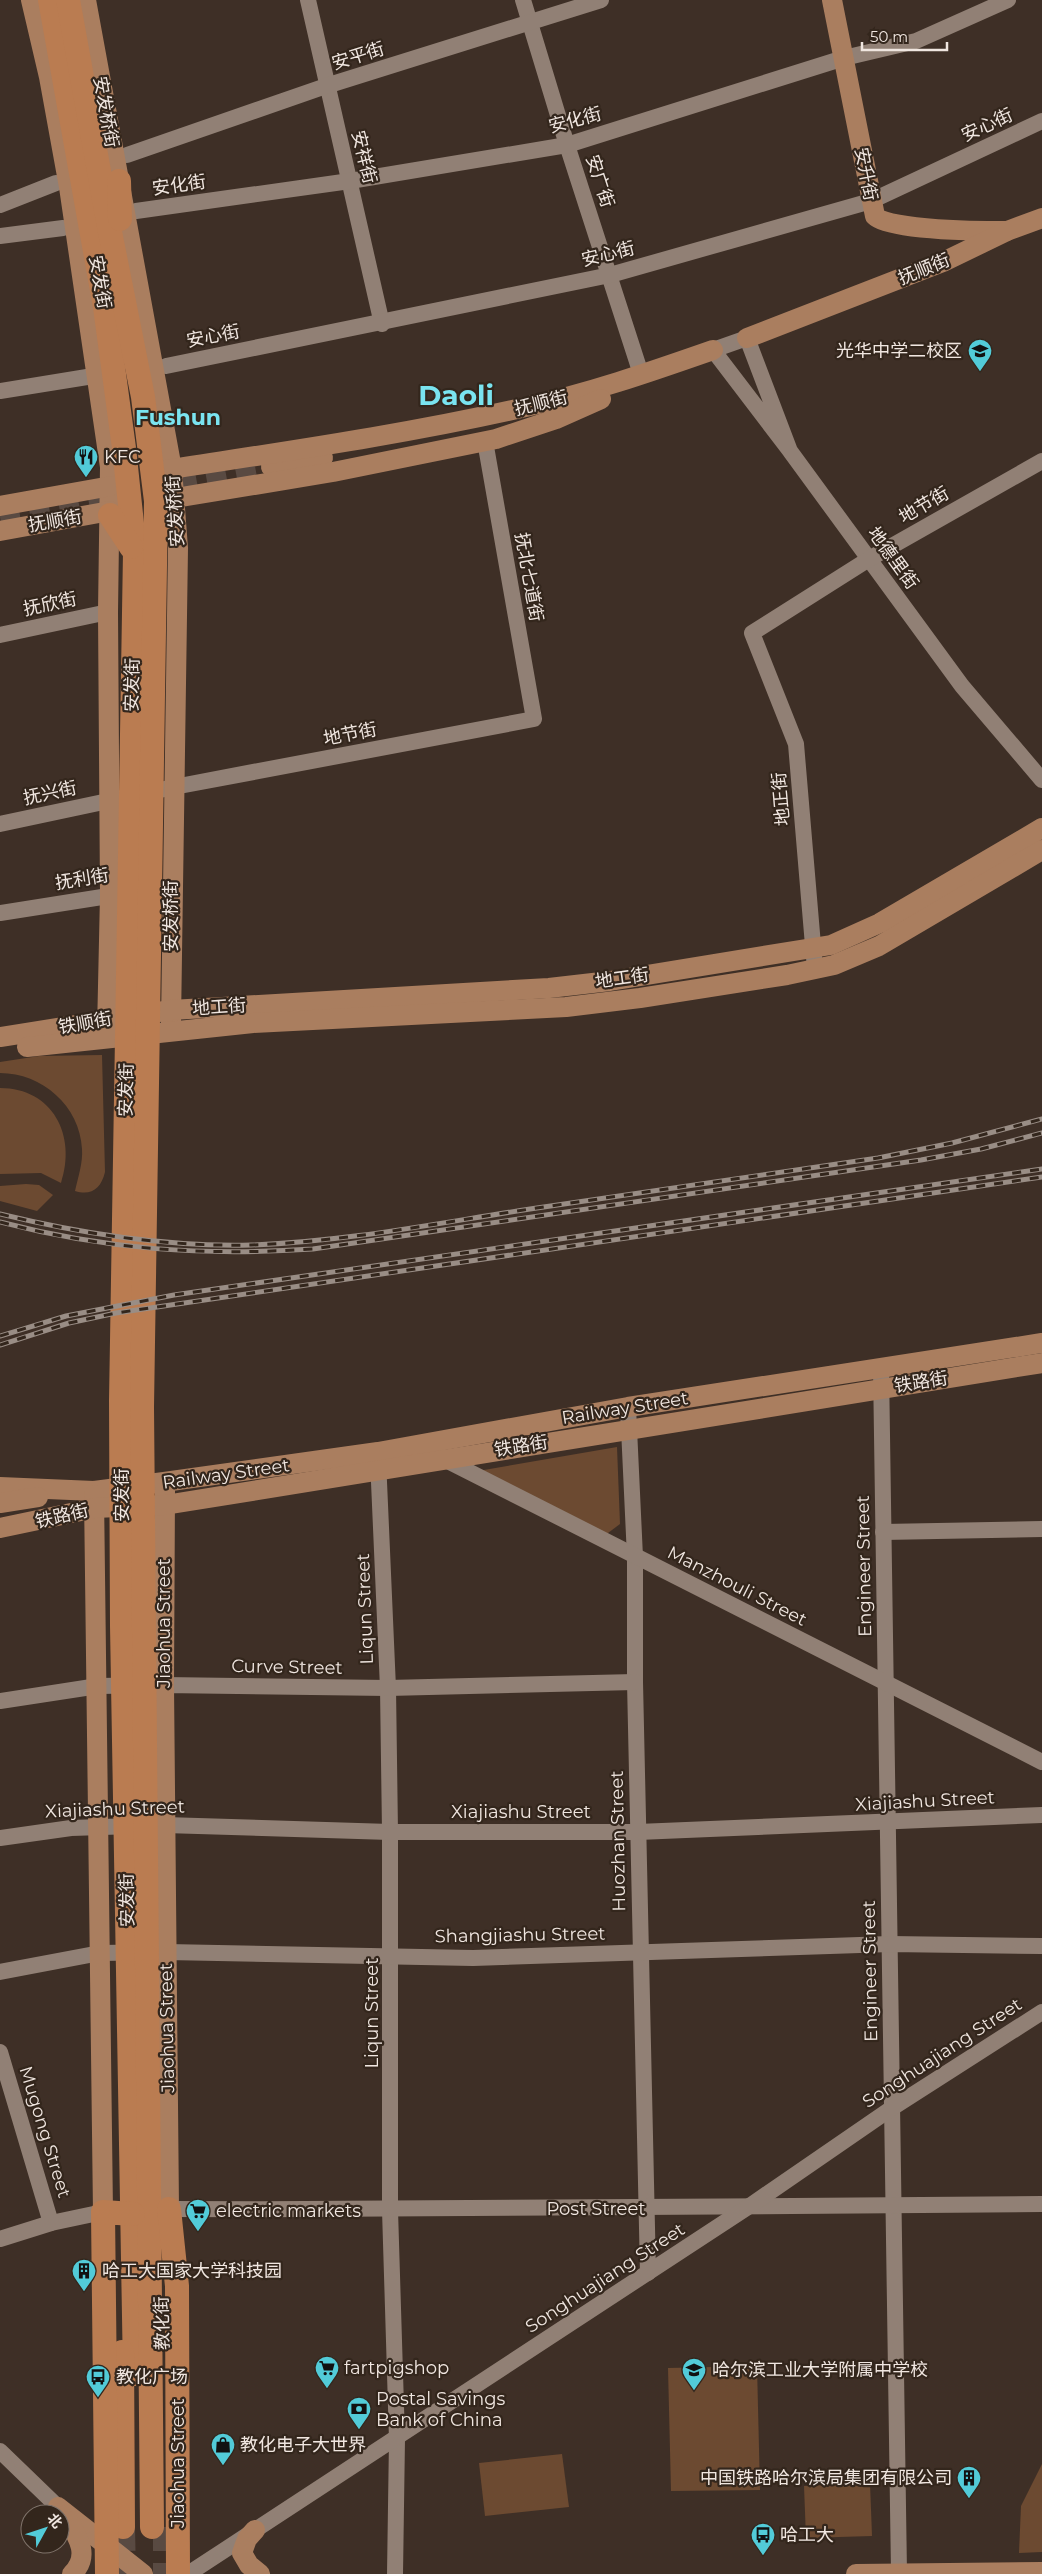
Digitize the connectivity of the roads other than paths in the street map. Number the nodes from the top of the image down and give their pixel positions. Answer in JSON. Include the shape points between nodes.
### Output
{"nodes":[{"id":1,"x":68,"y":0,"type":"edge"},
{"id":2,"x":86,"y":0,"type":"edge"},
{"id":3,"x":93,"y":0,"type":"edge"},
{"id":4,"x":308,"y":0,"type":"edge"},
{"id":5,"x":523,"y":0,"type":"edge"},
{"id":6,"x":602,"y":0,"type":"edge"},
{"id":7,"x":832,"y":0,"type":"edge"},
{"id":8,"x":1008,"y":0,"type":"edge"},
{"id":9,"x":38,"y":2,"type":"edge"},
{"id":10,"x":531,"y":24,"type":"junction"},
{"id":11,"x":844,"y":58,"type":"junction"},
{"id":12,"x":326,"y":86,"type":"junction"},
{"id":13,"x":1042,"y":121,"type":"edge"},
{"id":14,"x":567,"y":145,"type":"junction"},
{"id":15,"x":127,"y":154,"type":"junction"},
{"id":16,"x":118,"y":181,"type":"junction"},
{"id":17,"x":350,"y":181,"type":"junction"},
{"id":18,"x":63,"y":185,"type":"junction"},
{"id":19,"x":871,"y":201,"type":"junction"},
{"id":20,"x":0,"y":205,"type":"edge"},
{"id":21,"x":136,"y":212,"type":"junction"},
{"id":22,"x":1042,"y":218,"type":"edge"},
{"id":23,"x":63,"y":228,"type":"junction"},
{"id":24,"x":1007,"y":231,"type":"junction"},
{"id":25,"x":0,"y":236,"type":"edge"},
{"id":26,"x":610,"y":276,"type":"junction"},
{"id":27,"x":114,"y":304,"type":"junction"},
{"id":28,"x":382,"y":324,"type":"junction"},
{"id":29,"x":747,"y":338,"type":"junction"},
{"id":30,"x":713,"y":350,"type":"junction"},
{"id":31,"x":166,"y":366,"type":"joint"},
{"id":32,"x":642,"y":374,"type":"junction"},
{"id":33,"x":87,"y":377,"type":"joint"},
{"id":34,"x":0,"y":391,"type":"edge"},
{"id":35,"x":601,"y":399,"type":"junction"},
{"id":36,"x":485,"y":441,"type":"junction"},
{"id":37,"x":124,"y":448,"type":"junction"},
{"id":38,"x":790,"y":452,"type":"junction"},
{"id":39,"x":1042,"y":461,"type":"edge"},
{"id":40,"x":271,"y":468,"type":"tunnel mouth"},
{"id":41,"x":163,"y":470,"type":"junction"},
{"id":42,"x":110,"y":499,"type":"junction"},
{"id":43,"x":165,"y":500,"type":"junction"},
{"id":44,"x":0,"y":506,"type":"edge"},
{"id":45,"x":0,"y":531,"type":"edge"},
{"id":46,"x":145,"y":552,"type":"junction"},
{"id":47,"x":869,"y":559,"type":"junction"},
{"id":48,"x":108,"y":612,"type":"junction"},
{"id":49,"x":752,"y":633,"type":"joint"},
{"id":50,"x":0,"y":635,"type":"edge"},
{"id":51,"x":534,"y":719,"type":"joint"},
{"id":52,"x":1042,"y":780,"type":"edge"},
{"id":53,"x":174,"y":787,"type":"junction"},
{"id":54,"x":108,"y":801,"type":"junction"},
{"id":55,"x":0,"y":824,"type":"edge"},
{"id":56,"x":1042,"y":828,"type":"edge"},
{"id":57,"x":1042,"y":850,"type":"edge"},
{"id":58,"x":171,"y":887,"type":"junction"},
{"id":59,"x":110,"y":895,"type":"junction"},
{"id":60,"x":0,"y":913,"type":"edge"},
{"id":61,"x":814,"y":959,"type":"junction"},
{"id":62,"x":171,"y":1010,"type":"junction"},
{"id":63,"x":107,"y":1028,"type":"junction"},
{"id":64,"x":171,"y":1030,"type":"junction"},
{"id":65,"x":0,"y":1037,"type":"edge"},
{"id":66,"x":0,"y":1050,"type":"edge"},
{"id":67,"x":1042,"y":1343,"type":"edge"},
{"id":68,"x":1042,"y":1363,"type":"edge"},
{"id":69,"x":881,"y":1368,"type":"junction"},
{"id":70,"x":881,"y":1388,"type":"junction"},
{"id":71,"x":628,"y":1407,"type":"junction"},
{"id":72,"x":629,"y":1429,"type":"junction"},
{"id":73,"x":415,"y":1445,"type":"junction"},
{"id":74,"x":444,"y":1459,"type":"junction"},
{"id":75,"x":378,"y":1461,"type":"junction"},
{"id":76,"x":164,"y":1482,"type":"junction"},
{"id":77,"x":0,"y":1487,"type":"edge"},
{"id":78,"x":95,"y":1499,"type":"junction"},
{"id":79,"x":0,"y":1503,"type":"edge"},
{"id":80,"x":165,"y":1505,"type":"junction"},
{"id":81,"x":0,"y":1516,"type":"edge"},
{"id":82,"x":0,"y":1528,"type":"edge"},
{"id":83,"x":1042,"y":1529,"type":"edge"},
{"id":84,"x":883,"y":1532,"type":"junction"},
{"id":85,"x":635,"y":1556,"type":"junction"},
{"id":86,"x":634,"y":1682,"type":"junction"},
{"id":87,"x":886,"y":1684,"type":"junction"},
{"id":88,"x":164,"y":1685,"type":"junction"},
{"id":89,"x":98,"y":1686,"type":"junction"},
{"id":90,"x":388,"y":1688,"type":"junction"},
{"id":91,"x":0,"y":1701,"type":"edge"},
{"id":92,"x":1042,"y":1762,"type":"edge"},
{"id":93,"x":1042,"y":1816,"type":"edge"},
{"id":94,"x":888,"y":1823,"type":"junction"},
{"id":95,"x":165,"y":1825,"type":"junction"},
{"id":96,"x":98,"y":1826,"type":"junction"},
{"id":97,"x":390,"y":1832,"type":"junction"},
{"id":98,"x":638,"y":1832,"type":"junction"},
{"id":99,"x":0,"y":1838,"type":"edge"},
{"id":100,"x":890,"y":1944,"type":"junction"},
{"id":101,"x":1042,"y":1946,"type":"edge"},
{"id":102,"x":167,"y":1952,"type":"junction"},
{"id":103,"x":100,"y":1953,"type":"junction"},
{"id":104,"x":641,"y":1953,"type":"junction"},
{"id":105,"x":392,"y":1957,"type":"junction"},
{"id":106,"x":0,"y":1972,"type":"edge"},
{"id":107,"x":1042,"y":2012,"type":"edge"},
{"id":108,"x":0,"y":2052,"type":"edge"},
{"id":109,"x":892,"y":2108,"type":"junction"},
{"id":110,"x":142,"y":2184,"type":"joint"},
{"id":111,"x":1042,"y":2204,"type":"edge"},
{"id":112,"x":751,"y":2205,"type":"junction"},
{"id":113,"x":893,"y":2205,"type":"junction"},
{"id":114,"x":646,"y":2209,"type":"junction"},
{"id":115,"x":390,"y":2210,"type":"junction"},
{"id":116,"x":136,"y":2211,"type":"junction"},
{"id":117,"x":51,"y":2223,"type":"junction"},
{"id":118,"x":0,"y":2239,"type":"edge"},
{"id":119,"x":648,"y":2273,"type":"junction"},
{"id":120,"x":397,"y":2438,"type":"junction"},
{"id":121,"x":0,"y":2451,"type":"edge"},
{"id":122,"x":55,"y":2504,"type":"edge"},
{"id":123,"x":70,"y":2517,"type":"edge"},
{"id":124,"x":70,"y":2527,"type":"edge"},
{"id":125,"x":144,"y":2527,"type":"tunnel mouth"},
{"id":126,"x":255,"y":2530,"type":"junction"},
{"id":127,"x":107,"y":2546,"type":"junction"},
{"id":128,"x":1042,"y":2572,"type":"edge"},
{"id":129,"x":899,"y":2573,"type":"edge"},
{"id":130,"x":72,"y":2574,"type":"edge"},
{"id":131,"x":107,"y":2574,"type":"edge"},
{"id":132,"x":143,"y":2574,"type":"edge"},
{"id":133,"x":178,"y":2574,"type":"edge"},
{"id":134,"x":188,"y":2574,"type":"edge"},
{"id":135,"x":260,"y":2574,"type":"edge"},
{"id":136,"x":395,"y":2574,"type":"edge"},
{"id":137,"x":856,"y":2574,"type":"edge"}],
"edges":[{"from":1,"to":27,"type":"highway","name":"安发街"},
{"from":2,"to":16,"type":"main road","name":"安发桥街"},
{"from":3,"to":15,"type":"main road","via":[[109,52]]},
{"from":4,"to":12,"type":"street","name":"安祥街"},
{"from":5,"to":10,"type":"street","name":"安广街"},
{"from":6,"to":10,"type":"street","name":"安平街"},
{"from":7,"to":11,"type":"main road","name":"安升街"},
{"from":8,"to":11,"type":"street","name":"安化街","via":[[916,41]]},
{"from":9,"to":18,"type":"main road","name":"安发街"},
{"from":9,"to":27,"type":"highway","name":"安发街"},
{"from":10,"to":12,"type":"street","name":"安平街"},
{"from":10,"to":14,"type":"street","name":"安广街"},
{"from":11,"to":14,"type":"street","name":"安化街"},
{"from":11,"to":19,"type":"main road","name":"安升街"},
{"from":12,"to":15,"type":"street","name":"安平街"},
{"from":12,"to":17,"type":"street","name":"安祥街"},
{"from":13,"to":19,"type":"street","name":"安心街"},
{"from":14,"to":17,"type":"street","name":"安化街"},
{"from":14,"to":26,"type":"street","name":"安广街"},
{"from":15,"to":21,"type":"main road"},
{"from":16,"to":27,"type":"highway"},
{"from":16,"to":41,"type":"main road","name":"安发桥街"},
{"from":17,"to":21,"type":"street","name":"安化街"},
{"from":17,"to":28,"type":"street","name":"安祥街"},
{"from":18,"to":20,"type":"street"},
{"from":18,"to":23,"type":"main road","name":"安发街"},
{"from":18,"to":27,"type":"highway"},
{"from":18,"to":42,"type":"main road","name":"安发街","via":[[109,446]]},
{"from":19,"to":24,"type":"main road","name":"安升街","via":[[875,216],[883,222],[961,231]]},
{"from":19,"to":26,"type":"street","name":"安心街"},
{"from":21,"to":31,"type":"main road"},
{"from":22,"to":24,"type":"main road","name":"抚顺街"},
{"from":23,"to":25,"type":"street"},
{"from":23,"to":33,"type":"main road","name":"安发街"},
{"from":24,"to":29,"type":"main road","name":"抚顺街","via":[[943,262]]},
{"from":26,"to":28,"type":"street","name":"安心街"},
{"from":26,"to":32,"type":"street","name":"安广街"},
{"from":27,"to":37,"type":"highway","name":"安发街"},
{"from":27,"to":41,"type":"highway","name":"安发街"},
{"from":28,"to":31,"type":"street","name":"安心街"},
{"from":29,"to":30,"type":"street"},
{"from":29,"to":38,"type":"street","name":"地德里街"},
{"from":30,"to":32,"type":"main road","name":"抚顺街"},
{"from":30,"to":35,"type":"main road","name":"抚顺街","via":[[642,387]]},
{"from":30,"to":38,"type":"street"},
{"from":32,"to":41,"type":"main road","name":"抚顺街","via":[[522,408]]},
{"from":33,"to":34,"type":"street"},
{"from":35,"to":36,"type":"main road","name":"抚顺街","via":[[556,419]]},
{"from":35,"to":40,"type":"main road","name":"抚顺街","via":[[487,428]]},
{"from":36,"to":43,"type":"main road","name":"抚顺街","via":[[333,472]]},
{"from":36,"to":51,"type":"street","name":"抚北七道街"},
{"from":37,"to":42,"type":"highway"},
{"from":37,"to":46,"type":"highway","name":"安发街"},
{"from":38,"to":47,"type":"street","name":"地德里街"},
{"from":39,"to":47,"type":"street","name":"地节街"},
{"from":41,"to":43,"type":"highway","name":"安发街"},
{"from":42,"to":44,"type":"main road","name":"抚顺街"},
{"from":42,"to":45,"type":"main road","name":"抚顺街"},
{"from":42,"to":46,"type":"highway"},
{"from":42,"to":48,"type":"main road"},
{"from":43,"to":46,"type":"highway","name":"安发街"},
{"from":43,"to":53,"type":"main road","name":"安发桥街","via":[[178,548]]},
{"from":46,"to":110,"type":"highway","name":"安发街","via":[[122,1401],[122,1626]]},
{"from":47,"to":49,"type":"street","name":"地节街"},
{"from":47,"to":52,"type":"street","name":"地德里街","via":[[962,686]]},
{"from":48,"to":50,"type":"street","name":"抚欣街"},
{"from":48,"to":54,"type":"main road"},
{"from":49,"to":61,"type":"street","name":"地正街","via":[[796,744]]},
{"from":51,"to":53,"type":"street","name":"地节街"},
{"from":53,"to":54,"type":"street","name":"地节街"},
{"from":53,"to":58,"type":"main road","name":"安发桥街"},
{"from":54,"to":55,"type":"street","name":"抚兴街"},
{"from":54,"to":59,"type":"main road"},
{"from":56,"to":61,"type":"main road","name":"地工街"},
{"from":57,"to":61,"type":"main road","name":"地工街","via":[[855,958]]},
{"from":58,"to":59,"type":"street","name":"抚利街"},
{"from":58,"to":62,"type":"main road","name":"安发桥街"},
{"from":59,"to":60,"type":"street","name":"抚利街"},
{"from":59,"to":63,"type":"main road"},
{"from":61,"to":62,"type":"main road","name":"地工街","via":[[549,988]]},
{"from":61,"to":64,"type":"main road","name":"地工街","via":[[640,998],[566,1007]]},
{"from":62,"to":63,"type":"main road","name":"铁顺街"},
{"from":62,"to":64,"type":"main road","name":"安发桥街"},
{"from":63,"to":64,"type":"main road","name":"铁顺街"},
{"from":63,"to":65,"type":"main road","name":"铁顺街"},
{"from":63,"to":66,"type":"main road","name":"铁顺街"},
{"from":67,"to":69,"type":"main road","name":"Railway Street"},
{"from":68,"to":70,"type":"main road","name":"铁路街"},
{"from":69,"to":70,"type":"street","name":"Engineer Street"},
{"from":69,"to":71,"type":"main road","name":"Railway Street"},
{"from":70,"to":72,"type":"main road","name":"铁路街"},
{"from":70,"to":84,"type":"street","name":"Engineer Street"},
{"from":71,"to":72,"type":"street","name":"Huozhan Street"},
{"from":71,"to":73,"type":"main road","name":"Railway Street"},
{"from":72,"to":74,"type":"main road","name":"铁路街"},
{"from":72,"to":85,"type":"street","name":"Huozhan Street"},
{"from":73,"to":74,"type":"street","name":"Manzhouli Street"},
{"from":73,"to":75,"type":"main road","name":"Railway Street"},
{"from":74,"to":75,"type":"main road","name":"铁路街"},
{"from":74,"to":85,"type":"street","name":"Manzhouli Street"},
{"from":75,"to":76,"type":"main road","name":"Railway Street"},
{"from":75,"to":80,"type":"main road","name":"铁路街"},
{"from":75,"to":90,"type":"street","name":"Liqun Street"},
{"from":76,"to":78,"type":"main road","name":"Railway Street"},
{"from":76,"to":80,"type":"main road","name":"Jiaohua Street"},
{"from":77,"to":78,"type":"main road","name":"Railway Street"},
{"from":78,"to":79,"type":"main road"},
{"from":78,"to":80,"type":"main road","name":"铁路街"},
{"from":78,"to":81,"type":"main road"},
{"from":78,"to":82,"type":"main road","name":"铁路街"},
{"from":78,"to":89,"type":"main road","name":"Jiaohua Street"},
{"from":80,"to":88,"type":"main road","name":"Jiaohua Street"},
{"from":83,"to":84,"type":"street"},
{"from":84,"to":87,"type":"street","name":"Engineer Street"},
{"from":85,"to":86,"type":"street","name":"Huozhan Street"},
{"from":85,"to":87,"type":"street","name":"Manzhouli Street"},
{"from":86,"to":90,"type":"street","name":"Curve Street"},
{"from":86,"to":98,"type":"street","name":"Huozhan Street"},
{"from":87,"to":92,"type":"street","name":"Manzhouli Street"},
{"from":87,"to":94,"type":"street","name":"Engineer Street"},
{"from":88,"to":89,"type":"street","name":"Curve Street"},
{"from":88,"to":90,"type":"street","name":"Curve Street"},
{"from":88,"to":95,"type":"main road","name":"Jiaohua Street"},
{"from":89,"to":91,"type":"street","name":"Curve Street"},
{"from":89,"to":96,"type":"main road","name":"Jiaohua Street"},
{"from":90,"to":97,"type":"street","name":"Liqun Street"},
{"from":93,"to":94,"type":"street","name":"Xiajiashu Street"},
{"from":94,"to":98,"type":"street","name":"Xiajiashu Street"},
{"from":94,"to":100,"type":"street","name":"Engineer Street"},
{"from":95,"to":96,"type":"street","name":"Xiajiashu Street"},
{"from":95,"to":97,"type":"street","name":"Xiajiashu Street"},
{"from":95,"to":102,"type":"main road","name":"Jiaohua Street"},
{"from":96,"to":99,"type":"street","name":"Xiajiashu Street"},
{"from":96,"to":103,"type":"main road","name":"Jiaohua Street"},
{"from":97,"to":98,"type":"street","name":"Xiajiashu Street"},
{"from":97,"to":105,"type":"street","name":"Liqun Street"},
{"from":98,"to":104,"type":"street","name":"Huozhan Street"},
{"from":100,"to":101,"type":"street","name":"Shangjiashu Street"},
{"from":100,"to":104,"type":"street","name":"Shangjiashu Street"},
{"from":100,"to":109,"type":"street","name":"Engineer Street"},
{"from":102,"to":103,"type":"street","name":"Shangjiashu Street"},
{"from":102,"to":105,"type":"street","name":"Shangjiashu Street"},
{"from":102,"to":116,"type":"main road","name":"Jiaohua Street"},
{"from":103,"to":106,"type":"street","name":"Shangjiashu Street"},
{"from":103,"to":116,"type":"main road","name":"Jiaohua Street"},
{"from":104,"to":105,"type":"street","name":"Shangjiashu Street"},
{"from":104,"to":114,"type":"street","name":"Huozhan Street"},
{"from":105,"to":115,"type":"street","name":"Liqun Street"},
{"from":107,"to":109,"type":"street","name":"Songhuajiang Street"},
{"from":108,"to":117,"type":"street","name":"Mugong Street"},
{"from":109,"to":112,"type":"street","name":"Songhuajiang Street"},
{"from":109,"to":113,"type":"street","name":"Engineer Street"},
{"from":110,"to":116,"type":"highway","name":"Jiaohua Street"},
{"from":111,"to":113,"type":"street","name":"Post Street"},
{"from":112,"to":113,"type":"street","name":"Post Street"},
{"from":112,"to":114,"type":"street","name":"Post Street"},
{"from":112,"to":119,"type":"street","name":"Songhuajiang Street"},
{"from":113,"to":129,"type":"street","name":"Engineer Street"},
{"from":114,"to":115,"type":"street","name":"Post Street"},
{"from":114,"to":119,"type":"street","name":"Huozhan Street"},
{"from":115,"to":116,"type":"street","name":"Post Street"},
{"from":115,"to":120,"type":"street","name":"Liqun Street"},
{"from":116,"to":117,"type":"street","name":"Post Street"},
{"from":116,"to":125,"type":"highway","name":"Jiaohua Street"},
{"from":116,"to":127,"type":"highway","name":"Jiaohua Street"},
{"from":116,"to":133,"type":"highway","name":"Jiaohua Street","via":[[177,2286]]},
{"from":117,"to":118,"type":"street","name":"Post Street"},
{"from":119,"to":120,"type":"street","name":"Songhuajiang Street"},
{"from":120,"to":126,"type":"street","name":"Songhuajiang Street"},
{"from":120,"to":136,"type":"street","name":"Liqun Street"},
{"from":121,"to":122,"type":"street"},
{"from":123,"to":127,"type":"main road"},
{"from":124,"to":130,"type":"main road","via":[[81,2545],[80,2564]]},
{"from":126,"to":134,"type":"street","name":"Songhuajiang Street"},
{"from":126,"to":135,"type":"main road","via":[[247,2539],[242,2553]]},
{"from":127,"to":131,"type":"highway","name":"Jiaohua Street"},
{"from":127,"to":132,"type":"main road"},
{"from":128,"to":129,"type":"main road"},
{"from":129,"to":137,"type":"main road"}]}
